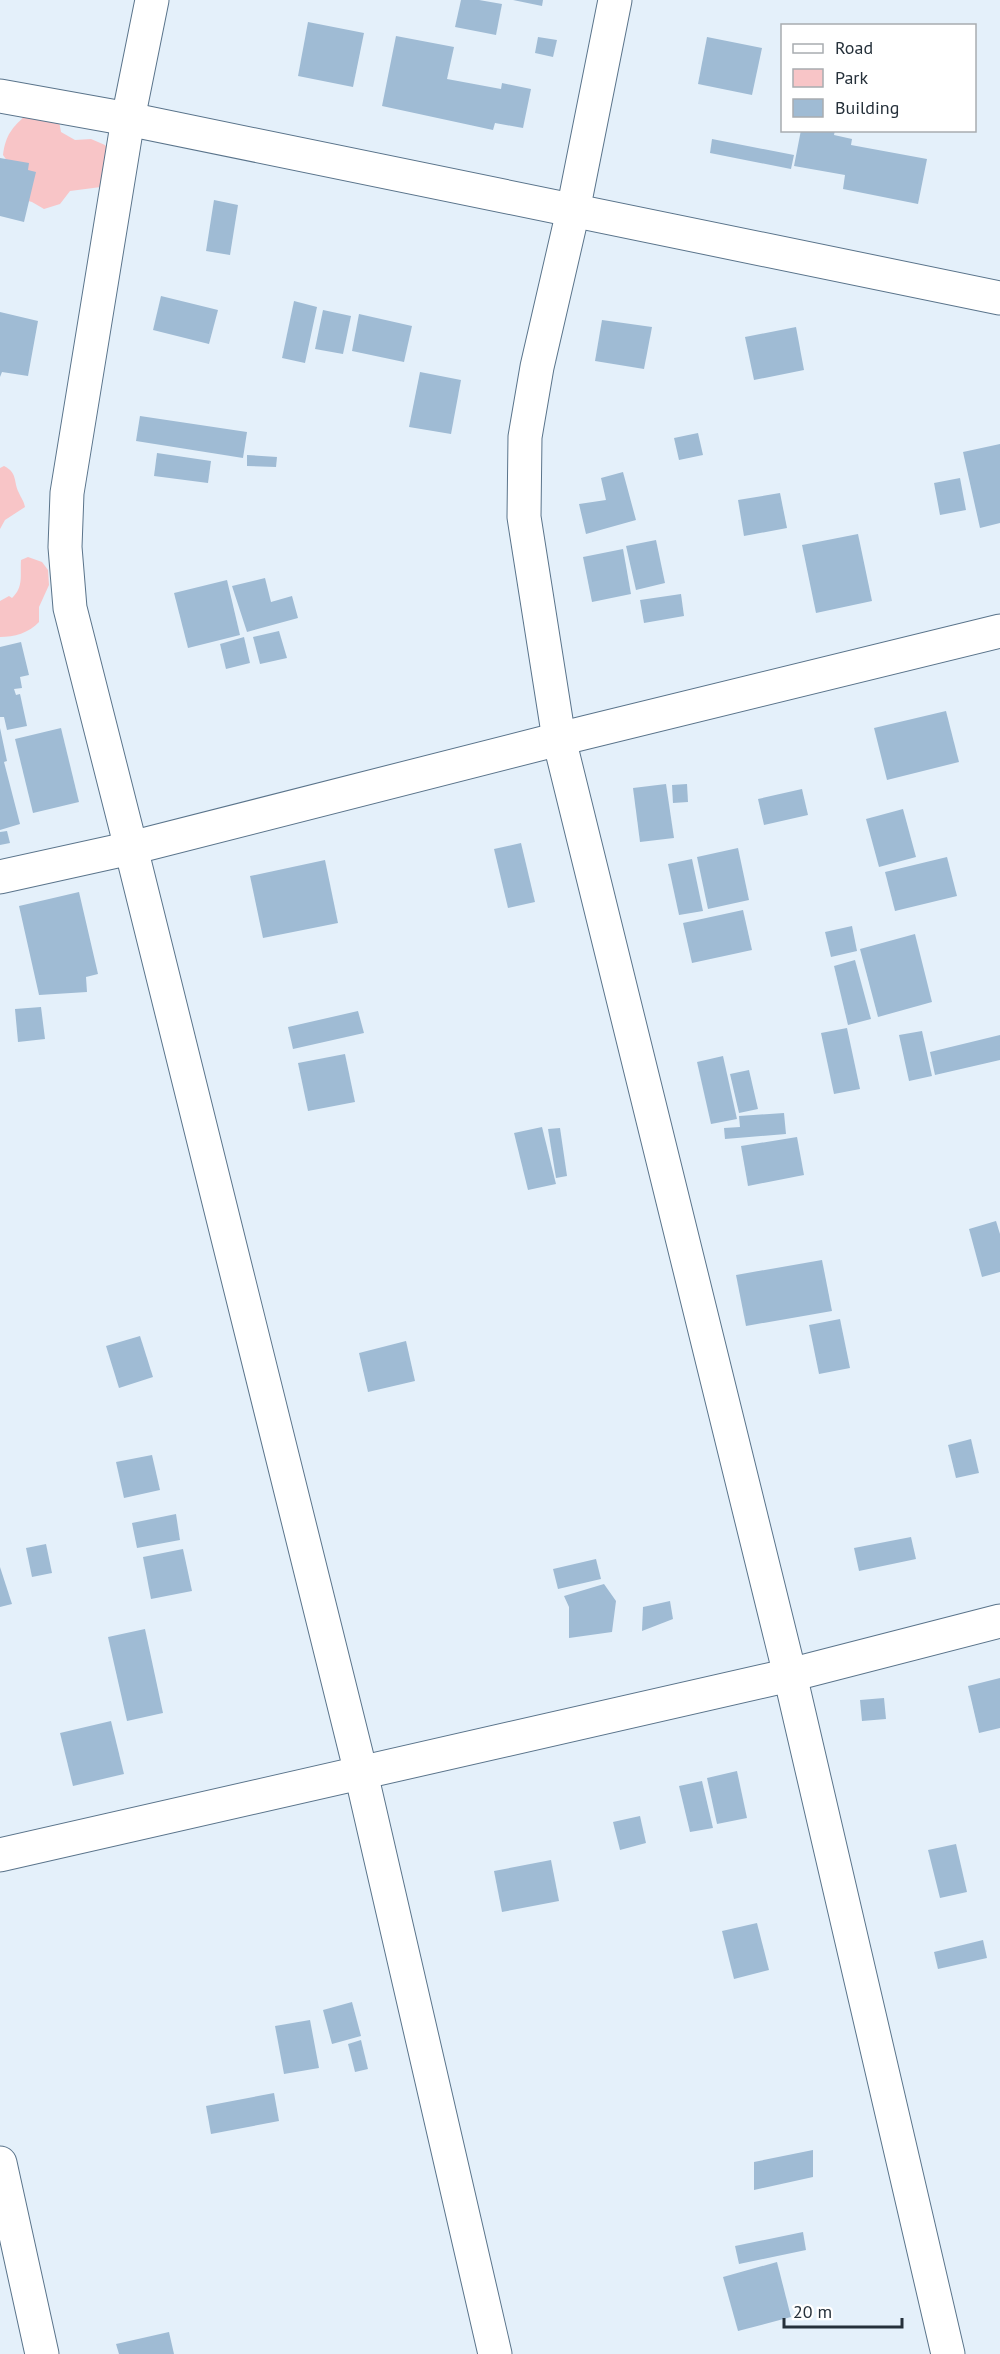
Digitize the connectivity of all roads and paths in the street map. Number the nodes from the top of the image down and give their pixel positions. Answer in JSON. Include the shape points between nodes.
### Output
{"nodes":[{"id":1,"x":152,"y":0,"type":"edge"},
{"id":2,"x":615,"y":0,"type":"edge"},
{"id":3,"x":0,"y":96,"type":"edge"},
{"id":4,"x":128,"y":119,"type":"junction"},
{"id":5,"x":573,"y":211,"type":"junction"},
{"id":6,"x":1000,"y":298,"type":"edge"},
{"id":7,"x":1000,"y":632,"type":"edge"},
{"id":8,"x":559,"y":739,"type":"junction"},
{"id":9,"x":131,"y":848,"type":"junction"},
{"id":10,"x":0,"y":877,"type":"edge"},
{"id":11,"x":1000,"y":1621,"type":"edge"},
{"id":12,"x":790,"y":1675,"type":"junction"},
{"id":13,"x":361,"y":1773,"type":"junction"},
{"id":14,"x":0,"y":1855,"type":"edge"},
{"id":15,"x":0,"y":2163,"type":"edge"},
{"id":16,"x":42,"y":2354,"type":"edge"},
{"id":17,"x":495,"y":2354,"type":"edge"},
{"id":18,"x":948,"y":2354,"type":"edge"}],
"edges":[{"from":1,"to":4,"type":"street"},
{"from":2,"to":5,"type":"street"},
{"from":3,"to":4,"type":"street"},
{"from":4,"to":5,"type":"street"},
{"from":4,"to":9,"type":"street","via":[[67,493],[65,547],[70,608]]},
{"from":5,"to":6,"type":"street"},
{"from":5,"to":8,"type":"street","via":[[525,437],[524,517]]},
{"from":7,"to":8,"type":"street"},
{"from":8,"to":9,"type":"street"},
{"from":8,"to":12,"type":"street"},
{"from":9,"to":10,"type":"street"},
{"from":9,"to":13,"type":"street"},
{"from":11,"to":12,"type":"street"},
{"from":12,"to":13,"type":"street"},
{"from":12,"to":18,"type":"street"},
{"from":13,"to":14,"type":"street"},
{"from":13,"to":17,"type":"street"},
{"from":15,"to":16,"type":"street"}]}
